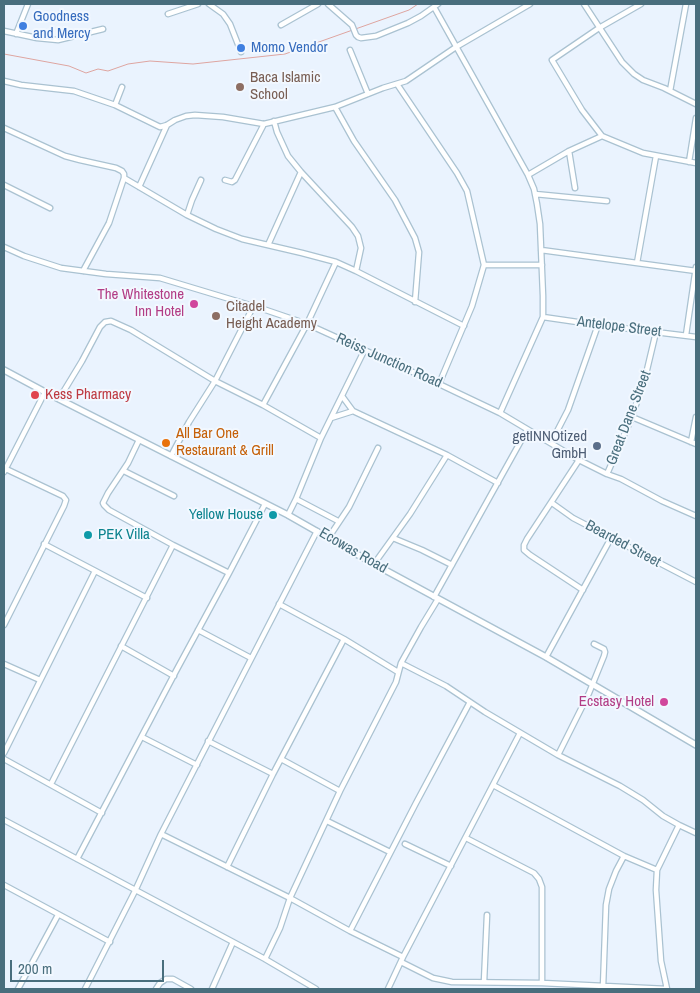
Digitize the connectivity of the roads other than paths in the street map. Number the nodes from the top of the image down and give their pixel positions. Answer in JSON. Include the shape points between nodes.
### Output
{"nodes":[{"id":1,"x":28,"y":4,"type":"edge"},
{"id":2,"x":198,"y":4,"type":"edge"},
{"id":3,"x":209,"y":4,"type":"edge"},
{"id":4,"x":318,"y":4,"type":"edge"},
{"id":5,"x":328,"y":4,"type":"edge"},
{"id":6,"x":530,"y":4,"type":"edge"},
{"id":7,"x":584,"y":4,"type":"edge"},
{"id":8,"x":642,"y":4,"type":"edge"},
{"id":9,"x":686,"y":4,"type":"edge"},
{"id":10,"x":436,"y":6,"type":"edge"},
{"id":11,"x":168,"y":14,"type":"dead end"},
{"id":12,"x":281,"y":25,"type":"dead end"},
{"id":13,"x":600,"y":28,"type":"junction"},
{"id":14,"x":103,"y":29,"type":"dead end"},
{"id":15,"x":4,"y":31,"type":"edge"},
{"id":16,"x":16,"y":34,"type":"junction"},
{"id":17,"x":456,"y":47,"type":"junction"},
{"id":18,"x":350,"y":50,"type":"dead end"},
{"id":19,"x":241,"y":52,"type":"dead end"},
{"id":20,"x":4,"y":81,"type":"edge"},
{"id":21,"x":397,"y":84,"type":"junction"},
{"id":22,"x":122,"y":87,"type":"dead end"},
{"id":23,"x":670,"y":91,"type":"junction"},
{"id":24,"x":368,"y":94,"type":"junction"},
{"id":25,"x":696,"y":104,"type":"edge"},
{"id":26,"x":115,"y":105,"type":"junction"},
{"id":27,"x":336,"y":107,"type":"junction"},
{"id":28,"x":696,"y":118,"type":"edge"},
{"id":29,"x":274,"y":121,"type":"junction"},
{"id":30,"x":264,"y":124,"type":"junction"},
{"id":31,"x":167,"y":126,"type":"junction"},
{"id":32,"x":4,"y":128,"type":"edge"},
{"id":33,"x":602,"y":136,"type":"junction"},
{"id":34,"x":569,"y":151,"type":"junction"},
{"id":35,"x":656,"y":156,"type":"junction"},
{"id":36,"x":689,"y":162,"type":"junction"},
{"id":37,"x":696,"y":163,"type":"edge"},
{"id":38,"x":301,"y":172,"type":"junction"},
{"id":39,"x":528,"y":175,"type":"junction"},
{"id":40,"x":124,"y":178,"type":"junction"},
{"id":41,"x":202,"y":180,"type":"dead end"},
{"id":42,"x":225,"y":180,"type":"dead end"},
{"id":43,"x":4,"y":186,"type":"edge"},
{"id":44,"x":139,"y":187,"type":"junction"},
{"id":45,"x":575,"y":188,"type":"dead end"},
{"id":46,"x":535,"y":194,"type":"junction"},
{"id":47,"x":607,"y":201,"type":"dead end"},
{"id":48,"x":50,"y":208,"type":"dead end"},
{"id":49,"x":187,"y":215,"type":"junction"},
{"id":50,"x":268,"y":245,"type":"junction"},
{"id":51,"x":4,"y":247,"type":"edge"},
{"id":52,"x":541,"y":250,"type":"junction"},
{"id":53,"x":336,"y":262,"type":"junction"},
{"id":54,"x":637,"y":263,"type":"junction"},
{"id":55,"x":484,"y":265,"type":"junction"},
{"id":56,"x":542,"y":265,"type":"junction"},
{"id":57,"x":696,"y":269,"type":"edge"},
{"id":58,"x":83,"y":271,"type":"junction"},
{"id":59,"x":356,"y":271,"type":"junction"},
{"id":60,"x":416,"y":302,"type":"junction"},
{"id":61,"x":253,"y":307,"type":"junction"},
{"id":62,"x":543,"y":316,"type":"junction"},
{"id":63,"x":307,"y":324,"type":"junction"},
{"id":64,"x":598,"y":325,"type":"junction"},
{"id":65,"x":464,"y":326,"type":"junction"},
{"id":66,"x":656,"y":332,"type":"junction"},
{"id":67,"x":686,"y":335,"type":"junction"},
{"id":68,"x":696,"y":337,"type":"edge"},
{"id":69,"x":364,"y":351,"type":"junction"},
{"id":70,"x":4,"y":370,"type":"edge"},
{"id":71,"x":215,"y":381,"type":"junction"},
{"id":72,"x":439,"y":384,"type":"junction"},
{"id":73,"x":45,"y":392,"type":"junction"},
{"id":74,"x":342,"y":396,"type":"junction"},
{"id":75,"x":59,"y":399,"type":"junction"},
{"id":76,"x":263,"y":405,"type":"junction"},
{"id":77,"x":353,"y":411,"type":"junction"},
{"id":78,"x":500,"y":413,"type":"junction"},
{"id":79,"x":632,"y":417,"type":"junction"},
{"id":80,"x":696,"y":417,"type":"edge"},
{"id":81,"x":331,"y":418,"type":"junction"},
{"id":82,"x":527,"y":430,"type":"junction"},
{"id":83,"x":321,"y":438,"type":"junction"},
{"id":84,"x":139,"y":440,"type":"junction"},
{"id":85,"x":551,"y":443,"type":"junction"},
{"id":86,"x":694,"y":443,"type":"edge"},
{"id":87,"x":378,"y":448,"type":"dead end"},
{"id":88,"x":447,"y":455,"type":"junction"},
{"id":89,"x":171,"y":456,"type":"junction"},
{"id":90,"x":579,"y":460,"type":"junction"},
{"id":91,"x":124,"y":470,"type":"junction"},
{"id":92,"x":5,"y":471,"type":"edge"},
{"id":93,"x":607,"y":474,"type":"junction"},
{"id":94,"x":498,"y":483,"type":"junction"},
{"id":95,"x":174,"y":496,"type":"dead end"},
{"id":96,"x":296,"y":499,"type":"junction"},
{"id":97,"x":552,"y":503,"type":"junction"},
{"id":98,"x":265,"y":504,"type":"junction"},
{"id":99,"x":288,"y":515,"type":"junction"},
{"id":100,"x":696,"y":516,"type":"edge"},
{"id":101,"x":338,"y":521,"type":"junction"},
{"id":102,"x":317,"y":531,"type":"junction"},
{"id":103,"x":329,"y":537,"type":"junction"},
{"id":104,"x":393,"y":538,"type":"junction"},
{"id":105,"x":611,"y":538,"type":"junction"},
{"id":106,"x":44,"y":544,"type":"junction"},
{"id":107,"x":173,"y":545,"type":"junction"},
{"id":108,"x":374,"y":564,"type":"junction"},
{"id":109,"x":452,"y":565,"type":"junction"},
{"id":110,"x":95,"y":571,"type":"junction"},
{"id":111,"x":230,"y":573,"type":"junction"},
{"id":112,"x":696,"y":582,"type":"edge"},
{"id":113,"x":583,"y":590,"type":"junction"},
{"id":114,"x":147,"y":598,"type":"junction"},
{"id":115,"x":436,"y":598,"type":"junction"},
{"id":116,"x":279,"y":604,"type":"junction"},
{"id":117,"x":4,"y":625,"type":"edge"},
{"id":118,"x":198,"y":630,"type":"junction"},
{"id":119,"x":344,"y":640,"type":"junction"},
{"id":120,"x":594,"y":644,"type":"dead end"},
{"id":121,"x":121,"y":646,"type":"junction"},
{"id":122,"x":546,"y":657,"type":"junction"},
{"id":123,"x":251,"y":658,"type":"junction"},
{"id":124,"x":401,"y":663,"type":"junction"},
{"id":125,"x":4,"y":664,"type":"edge"},
{"id":126,"x":398,"y":672,"type":"junction"},
{"id":127,"x":174,"y":676,"type":"junction"},
{"id":128,"x":40,"y":680,"type":"junction"},
{"id":129,"x":592,"y":684,"type":"junction"},
{"id":130,"x":470,"y":702,"type":"junction"},
{"id":131,"x":520,"y":733,"type":"junction"},
{"id":132,"x":142,"y":737,"type":"junction"},
{"id":133,"x":208,"y":741,"type":"junction"},
{"id":134,"x":696,"y":745,"type":"edge"},
{"id":135,"x":4,"y":753,"type":"edge"},
{"id":136,"x":558,"y":755,"type":"junction"},
{"id":137,"x":4,"y":759,"type":"edge"},
{"id":138,"x":281,"y":759,"type":"junction"},
{"id":139,"x":197,"y":764,"type":"junction"},
{"id":140,"x":273,"y":774,"type":"junction"},
{"id":141,"x":51,"y":784,"type":"junction"},
{"id":142,"x":493,"y":785,"type":"junction"},
{"id":143,"x":340,"y":791,"type":"junction"},
{"id":144,"x":102,"y":813,"type":"junction"},
{"id":145,"x":4,"y":820,"type":"edge"},
{"id":146,"x":327,"y":821,"type":"junction"},
{"id":147,"x":679,"y":825,"type":"junction"},
{"id":148,"x":696,"y":833,"type":"edge"},
{"id":149,"x":161,"y":834,"type":"junction"},
{"id":150,"x":466,"y":838,"type":"junction"},
{"id":151,"x":406,"y":844,"type":"dead end"},
{"id":152,"x":390,"y":852,"type":"junction"},
{"id":153,"x":624,"y":856,"type":"junction"},
{"id":154,"x":77,"y":859,"type":"junction"},
{"id":155,"x":451,"y":866,"type":"junction"},
{"id":156,"x":227,"y":867,"type":"junction"},
{"id":157,"x":657,"y":870,"type":"junction"},
{"id":158,"x":4,"y":885,"type":"edge"},
{"id":159,"x":135,"y":891,"type":"junction"},
{"id":160,"x":290,"y":898,"type":"junction"},
{"id":161,"x":58,"y":915,"type":"junction"},
{"id":162,"x":487,"y":915,"type":"dead end"},
{"id":163,"x":350,"y":931,"type":"junction"},
{"id":164,"x":110,"y":942,"type":"junction"},
{"id":165,"x":233,"y":942,"type":"junction"},
{"id":166,"x":265,"y":959,"type":"junction"},
{"id":167,"x":402,"y":960,"type":"junction"},
{"id":168,"x":484,"y":982,"type":"junction"},
{"id":169,"x":542,"y":983,"type":"junction"},
{"id":170,"x":603,"y":987,"type":"junction"},
{"id":171,"x":18,"y":989,"type":"edge"},
{"id":172,"x":85,"y":989,"type":"edge"},
{"id":173,"x":156,"y":989,"type":"edge"},
{"id":174,"x":191,"y":989,"type":"edge"},
{"id":175,"x":212,"y":989,"type":"edge"},
{"id":176,"x":316,"y":989,"type":"edge"},
{"id":177,"x":388,"y":989,"type":"edge"},
{"id":178,"x":667,"y":989,"type":"edge"}],
"edges":[{"from":1,"to":16,"type":"street"},
{"from":2,"to":11,"type":"street"},
{"from":3,"to":19,"type":"street","via":[[230,24]]},
{"from":4,"to":12,"type":"street"},
{"from":5,"to":10,"type":"street","via":[[361,38],[376,36],[408,23]]},
{"from":6,"to":17,"type":"street"},
{"from":7,"to":13,"type":"street"},
{"from":8,"to":13,"type":"street"},
{"from":9,"to":23,"type":"street"},
{"from":10,"to":17,"type":"street"},
{"from":13,"to":23,"type":"street","via":[[622,62],[634,74]]},
{"from":13,"to":33,"type":"street","via":[[552,60]]},
{"from":14,"to":16,"type":"street","via":[[58,40]]},
{"from":15,"to":16,"type":"street"},
{"from":17,"to":21,"type":"street"},
{"from":17,"to":39,"type":"street"},
{"from":18,"to":24,"type":"street"},
{"from":20,"to":26,"type":"street","via":[[74,91]]},
{"from":21,"to":24,"type":"street"},
{"from":21,"to":55,"type":"street","via":[[467,191]]},
{"from":22,"to":26,"type":"street"},
{"from":23,"to":25,"type":"street"},
{"from":24,"to":27,"type":"street"},
{"from":26,"to":31,"type":"street","via":[[160,127]]},
{"from":27,"to":29,"type":"street"},
{"from":27,"to":60,"type":"street","via":[[415,238],[419,252]]},
{"from":28,"to":36,"type":"street"},
{"from":29,"to":30,"type":"street"},
{"from":29,"to":38,"type":"street","via":[[288,156]]},
{"from":30,"to":31,"type":"street","via":[[195,115],[175,120]]},
{"from":30,"to":42,"type":"street","via":[[235,180]]},
{"from":31,"to":44,"type":"street"},
{"from":32,"to":40,"type":"street","via":[[65,156],[116,168],[122,171]]},
{"from":33,"to":34,"type":"street"},
{"from":33,"to":35,"type":"street"},
{"from":34,"to":39,"type":"street"},
{"from":34,"to":45,"type":"street"},
{"from":35,"to":36,"type":"street"},
{"from":35,"to":54,"type":"street"},
{"from":36,"to":37,"type":"street"},
{"from":38,"to":50,"type":"street"},
{"from":38,"to":59,"type":"street","via":[[358,236],[361,248]]},
{"from":39,"to":46,"type":"street"},
{"from":40,"to":44,"type":"street"},
{"from":40,"to":58,"type":"street","via":[[108,223]]},
{"from":41,"to":49,"type":"street"},
{"from":43,"to":48,"type":"street"},
{"from":44,"to":49,"type":"street"},
{"from":46,"to":47,"type":"street"},
{"from":46,"to":52,"type":"street"},
{"from":49,"to":50,"type":"street","via":[[242,239]]},
{"from":50,"to":53,"type":"street"},
{"from":51,"to":58,"type":"street","name":"Reiss Junction Road","via":[[61,268]]},
{"from":52,"to":54,"type":"street"},
{"from":52,"to":56,"type":"street"},
{"from":53,"to":59,"type":"street"},
{"from":53,"to":63,"type":"street"},
{"from":54,"to":57,"type":"street"},
{"from":55,"to":56,"type":"street"},
{"from":55,"to":65,"type":"street"},
{"from":56,"to":62,"type":"street"},
{"from":57,"to":67,"type":"street"},
{"from":58,"to":61,"type":"street","name":"Reiss Junction Road","via":[[160,278]]},
{"from":59,"to":60,"type":"street"},
{"from":60,"to":65,"type":"street"},
{"from":61,"to":63,"type":"street","name":"Reiss Junction Road"},
{"from":61,"to":71,"type":"street"},
{"from":62,"to":64,"type":"street","name":"Antelope Street"},
{"from":62,"to":78,"type":"street"},
{"from":63,"to":69,"type":"street","name":"Reiss Junction Road"},
{"from":63,"to":76,"type":"street"},
{"from":64,"to":66,"type":"street","name":"Antelope Street"},
{"from":64,"to":85,"type":"street","via":[[568,410]]},
{"from":65,"to":72,"type":"street"},
{"from":66,"to":67,"type":"street","name":"Antelope Street"},
{"from":66,"to":79,"type":"street","name":"Great Dane Street"},
{"from":67,"to":68,"type":"street","name":"Antelope Street"},
{"from":69,"to":72,"type":"street","name":"Reiss Junction Road"},
{"from":69,"to":74,"type":"street"},
{"from":70,"to":73,"type":"street","name":"Ecowas Road"},
{"from":71,"to":75,"type":"street","via":[[131,330],[105,322]]},
{"from":71,"to":76,"type":"street"},
{"from":71,"to":89,"type":"street"},
{"from":72,"to":78,"type":"street","name":"Reiss Junction Road"},
{"from":73,"to":75,"type":"street","name":"Ecowas Road"},
{"from":73,"to":92,"type":"street"},
{"from":74,"to":77,"type":"street"},
{"from":74,"to":81,"type":"street"},
{"from":75,"to":84,"type":"street","name":"Ecowas Road"},
{"from":76,"to":83,"type":"street"},
{"from":77,"to":81,"type":"street"},
{"from":77,"to":88,"type":"street"},
{"from":78,"to":82,"type":"street","name":"Reiss Junction Road"},
{"from":79,"to":86,"type":"street"},
{"from":79,"to":93,"type":"street","name":"Great Dane Street"},
{"from":80,"to":86,"type":"street"},
{"from":81,"to":83,"type":"street"},
{"from":82,"to":85,"type":"street","name":"Reiss Junction Road"},
{"from":82,"to":94,"type":"street"},
{"from":83,"to":96,"type":"street"},
{"from":84,"to":89,"type":"street","name":"Ecowas Road"},
{"from":84,"to":91,"type":"street"},
{"from":85,"to":90,"type":"street","name":"Reiss Junction Road"},
{"from":87,"to":101,"type":"street"},
{"from":88,"to":94,"type":"street"},
{"from":88,"to":104,"type":"street"},
{"from":89,"to":98,"type":"street","name":"Ecowas Road"},
{"from":90,"to":93,"type":"street","name":"Reiss Junction Road"},
{"from":90,"to":97,"type":"street"},
{"from":91,"to":95,"type":"street"},
{"from":91,"to":107,"type":"street","via":[[104,505]]},
{"from":92,"to":106,"type":"street","via":[[66,500]]},
{"from":93,"to":100,"type":"street","name":"Reiss Junction Road"},
{"from":94,"to":109,"type":"street"},
{"from":96,"to":99,"type":"street"},
{"from":96,"to":101,"type":"street"},
{"from":97,"to":105,"type":"street","name":"Bearded Street"},
{"from":97,"to":113,"type":"street","via":[[524,545],[524,550]]},
{"from":98,"to":99,"type":"street","name":"Ecowas Road"},
{"from":98,"to":111,"type":"street"},
{"from":99,"to":102,"type":"street","name":"Ecowas Road"},
{"from":101,"to":103,"type":"street"},
{"from":102,"to":103,"type":"street","name":"Ecowas Road"},
{"from":102,"to":116,"type":"street"},
{"from":103,"to":108,"type":"street","name":"Ecowas Road"},
{"from":104,"to":108,"type":"street"},
{"from":104,"to":109,"type":"street"},
{"from":105,"to":112,"type":"street","name":"Bearded Street"},
{"from":105,"to":113,"type":"street"},
{"from":106,"to":110,"type":"street"},
{"from":106,"to":117,"type":"street"},
{"from":107,"to":111,"type":"street"},
{"from":107,"to":114,"type":"street"},
{"from":108,"to":115,"type":"street","name":"Ecowas Road"},
{"from":109,"to":115,"type":"street"},
{"from":110,"to":114,"type":"street"},
{"from":110,"to":128,"type":"street"},
{"from":111,"to":118,"type":"street"},
{"from":113,"to":122,"type":"street"},
{"from":114,"to":121,"type":"street"},
{"from":115,"to":122,"type":"street","name":"Ecowas Road"},
{"from":115,"to":124,"type":"street"},
{"from":116,"to":119,"type":"street"},
{"from":116,"to":123,"type":"street"},
{"from":118,"to":123,"type":"street"},
{"from":118,"to":127,"type":"street"},
{"from":119,"to":126,"type":"street"},
{"from":119,"to":138,"type":"street"},
{"from":120,"to":129,"type":"street","via":[[605,652]]},
{"from":121,"to":127,"type":"street"},
{"from":121,"to":141,"type":"street"},
{"from":122,"to":129,"type":"street","name":"Ecowas Road"},
{"from":123,"to":133,"type":"street"},
{"from":124,"to":126,"type":"street"},
{"from":124,"to":130,"type":"street"},
{"from":125,"to":128,"type":"street"},
{"from":126,"to":143,"type":"street","via":[[396,682]]},
{"from":127,"to":132,"type":"street"},
{"from":128,"to":135,"type":"street"},
{"from":129,"to":134,"type":"street","name":"Ecowas Road"},
{"from":129,"to":136,"type":"street"},
{"from":130,"to":131,"type":"street"},
{"from":130,"to":152,"type":"street"},
{"from":131,"to":136,"type":"street"},
{"from":131,"to":142,"type":"street"},
{"from":132,"to":139,"type":"street"},
{"from":132,"to":144,"type":"street"},
{"from":133,"to":139,"type":"street"},
{"from":133,"to":140,"type":"street"},
{"from":136,"to":147,"type":"street","via":[[620,786]]},
{"from":137,"to":141,"type":"street"},
{"from":138,"to":140,"type":"street"},
{"from":138,"to":143,"type":"street"},
{"from":139,"to":149,"type":"street"},
{"from":140,"to":156,"type":"street"},
{"from":141,"to":144,"type":"street"},
{"from":142,"to":150,"type":"street"},
{"from":142,"to":153,"type":"street"},
{"from":143,"to":146,"type":"street"},
{"from":144,"to":154,"type":"street"},
{"from":145,"to":154,"type":"street"},
{"from":146,"to":152,"type":"street"},
{"from":146,"to":160,"type":"street"},
{"from":147,"to":148,"type":"street"},
{"from":147,"to":157,"type":"street"},
{"from":149,"to":156,"type":"street"},
{"from":149,"to":159,"type":"street"},
{"from":150,"to":155,"type":"street"},
{"from":150,"to":169,"type":"street","via":[[534,873],[539,879],[542,887]]},
{"from":151,"to":155,"type":"street"},
{"from":152,"to":163,"type":"street"},
{"from":153,"to":157,"type":"street"},
{"from":153,"to":170,"type":"street","via":[[609,889],[606,905]]},
{"from":154,"to":159,"type":"street"},
{"from":155,"to":167,"type":"street"},
{"from":156,"to":160,"type":"street"},
{"from":157,"to":178,"type":"street","via":[[659,934]]},
{"from":158,"to":161,"type":"street"},
{"from":159,"to":164,"type":"street"},
{"from":159,"to":165,"type":"street"},
{"from":160,"to":163,"type":"street"},
{"from":160,"to":166,"type":"street"},
{"from":161,"to":164,"type":"street"},
{"from":161,"to":171,"type":"street"},
{"from":162,"to":168,"type":"street"},
{"from":163,"to":167,"type":"street"},
{"from":164,"to":172,"type":"street"},
{"from":165,"to":166,"type":"street"},
{"from":165,"to":175,"type":"street"},
{"from":166,"to":176,"type":"street"},
{"from":167,"to":168,"type":"street","via":[[443,981]]},
{"from":167,"to":177,"type":"street"},
{"from":168,"to":169,"type":"street"},
{"from":169,"to":170,"type":"street"},
{"from":170,"to":178,"type":"street"},
{"from":173,"to":174,"type":"street","via":[[166,979],[173,979]]}]}
